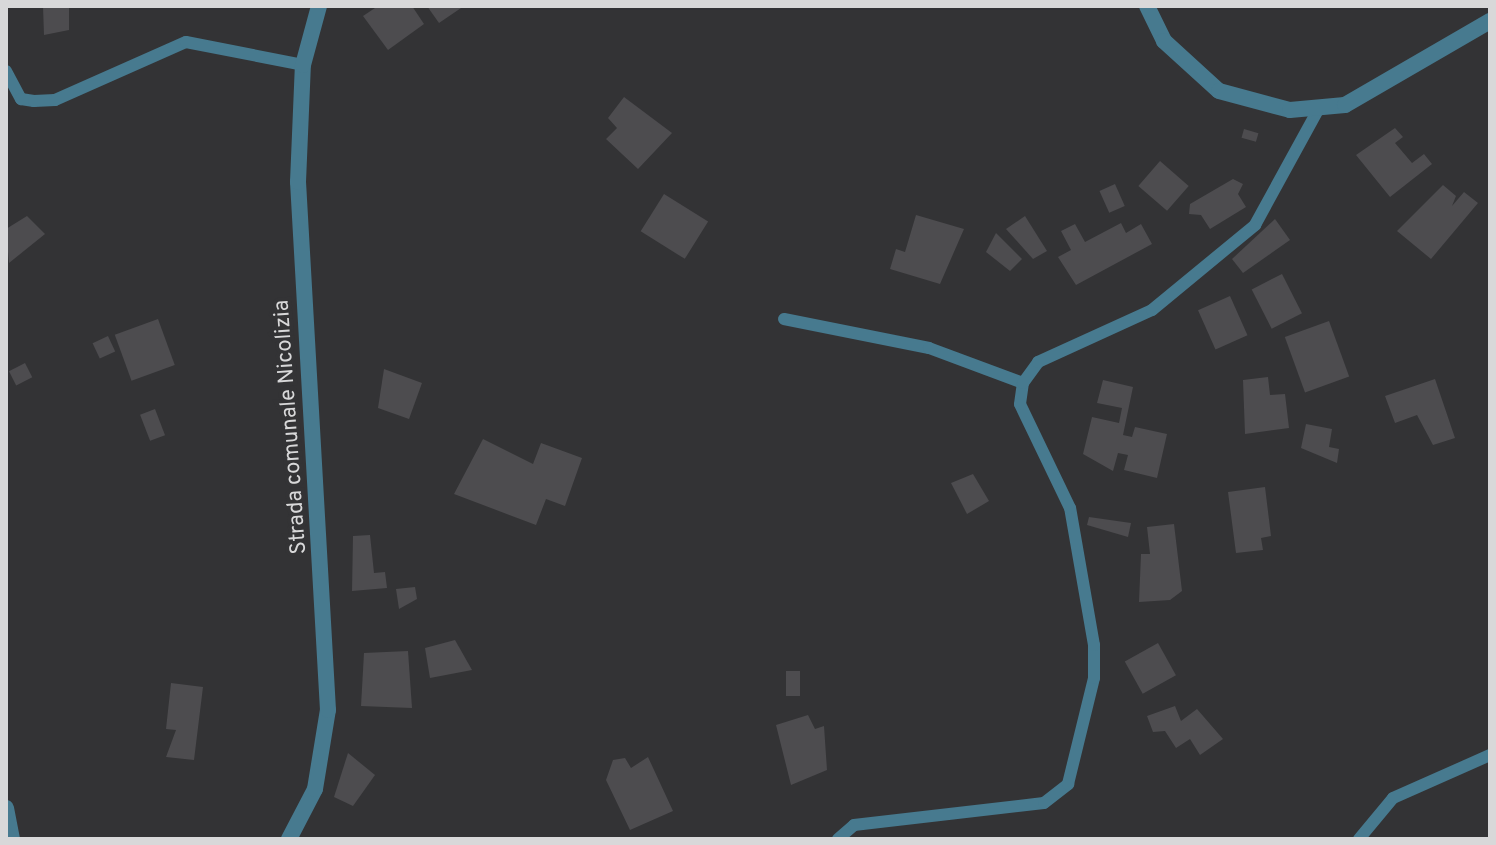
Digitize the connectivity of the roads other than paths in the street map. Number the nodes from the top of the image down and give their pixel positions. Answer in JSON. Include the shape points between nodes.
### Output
{"nodes":[{"id":1,"x":319,"y":6,"type":"edge"},
{"id":2,"x":1147,"y":6,"type":"edge"},
{"id":3,"x":1490,"y":21,"type":"edge"},
{"id":4,"x":303,"y":65,"type":"junction"},
{"id":5,"x":6,"y":71,"type":"edge"},
{"id":6,"x":1318,"y":110,"type":"junction"},
{"id":7,"x":784,"y":319,"type":"dead end"},
{"id":8,"x":1023,"y":383,"type":"junction"},
{"id":9,"x":1490,"y":755,"type":"edge"},
{"id":10,"x":6,"y":808,"type":"edge"},
{"id":11,"x":12,"y":839,"type":"edge"},
{"id":12,"x":289,"y":839,"type":"edge"},
{"id":13,"x":838,"y":839,"type":"edge"},
{"id":14,"x":1359,"y":839,"type":"edge"}],
"edges":[{"from":1,"to":4,"type":"street","name":"Strada comunale Nicolizia"},
{"from":2,"to":6,"type":"street","via":[[1164,41],[1219,91],[1247,104]]},
{"from":3,"to":6,"type":"street","via":[[1345,105]]},
{"from":4,"to":5,"type":"lane","via":[[186,42],[55,100],[34,101],[21,99]]},
{"from":4,"to":12,"type":"street","name":"Strada comunale Nicolizia","via":[[300,254],[328,710],[315,789]]},
{"from":6,"to":8,"type":"lane","via":[[1255,225],[1152,310],[1038,362]]},
{"from":7,"to":8,"type":"lane","via":[[929,348]]},
{"from":8,"to":13,"type":"lane","via":[[1020,404],[1070,508],[1094,645],[1094,678],[1068,784],[1044,803],[854,825]]},
{"from":9,"to":14,"type":"lane","via":[[1393,798]]},
{"from":10,"to":11,"type":"street"}]}
